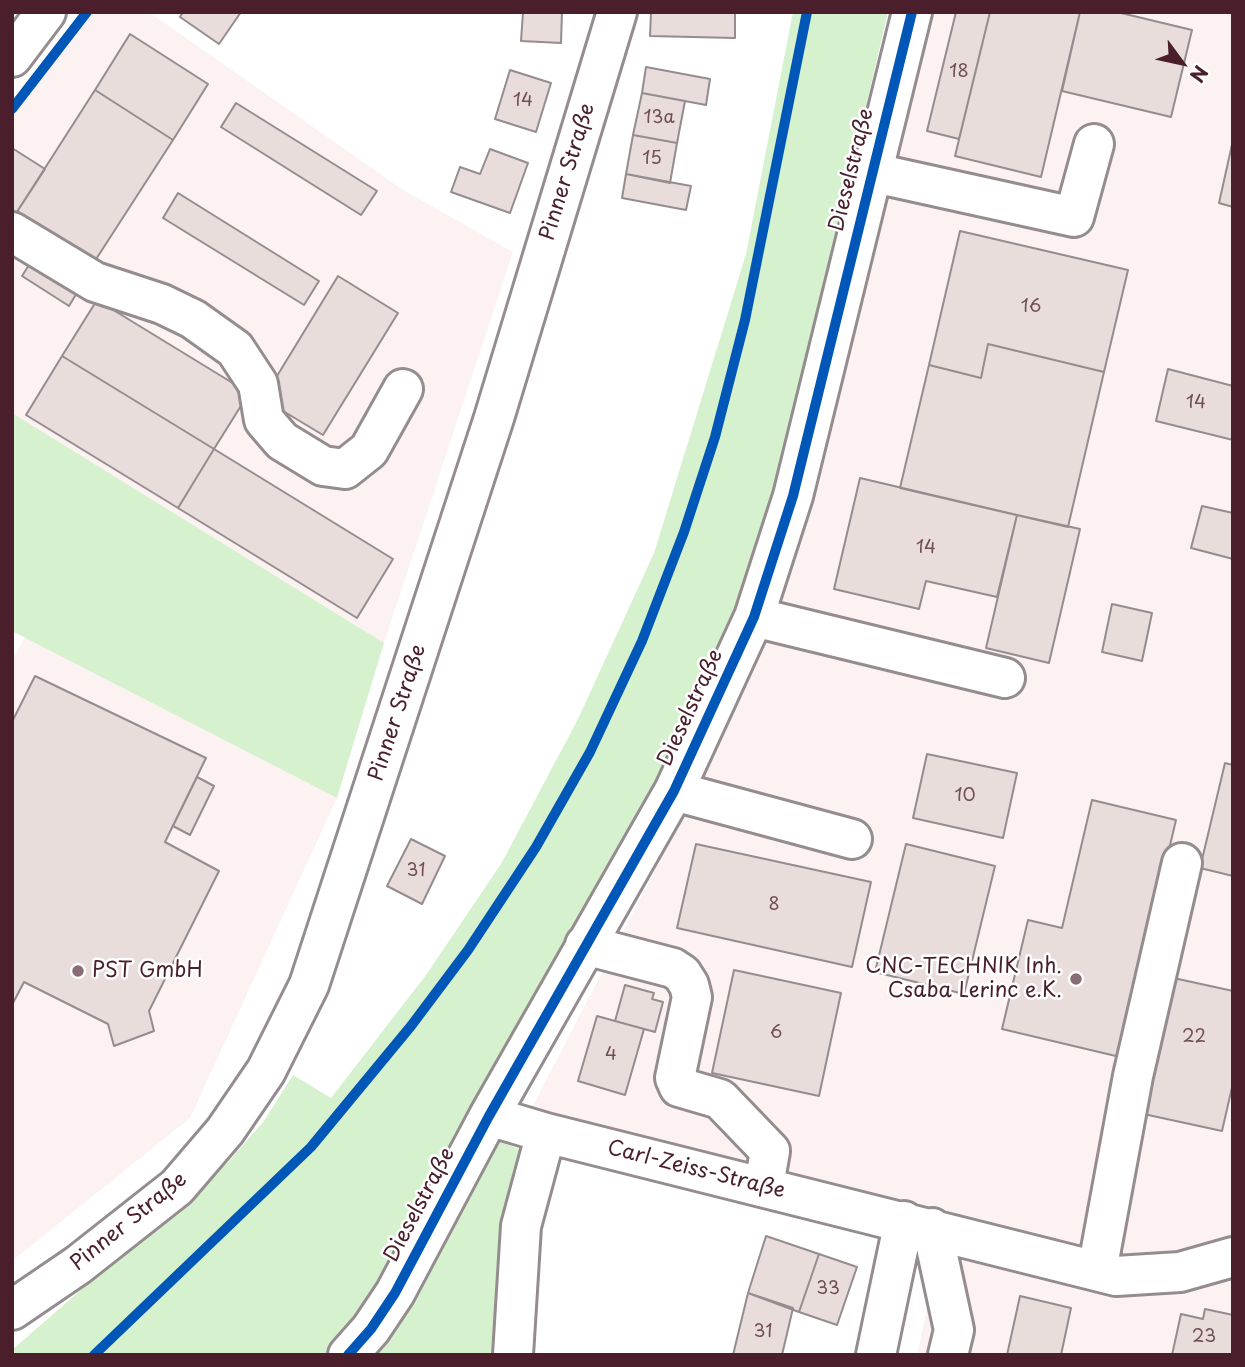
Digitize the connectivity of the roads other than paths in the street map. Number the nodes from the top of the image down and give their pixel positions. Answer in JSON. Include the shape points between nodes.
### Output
{"nodes":[{"id":1,"x":46,"y":12,"type":"edge"},
{"id":2,"x":617,"y":12,"type":"edge"},
{"id":3,"x":912,"y":12,"type":"edge"},
{"id":4,"x":12,"y":57,"type":"edge"},
{"id":5,"x":1094,"y":144,"type":"dead end"},
{"id":6,"x":870,"y":172,"type":"junction"},
{"id":7,"x":12,"y":232,"type":"edge"},
{"id":8,"x":403,"y":389,"type":"dead end"},
{"id":9,"x":754,"y":617,"type":"junction"},
{"id":10,"x":1005,"y":678,"type":"dead end"},
{"id":11,"x":674,"y":791,"type":"junction"},
{"id":12,"x":852,"y":839,"type":"dead end"},
{"id":13,"x":1182,"y":863,"type":"dead end"},
{"id":14,"x":585,"y":945,"type":"junction"},
{"id":15,"x":489,"y":1116,"type":"junction"},
{"id":16,"x":546,"y":1133,"type":"junction"},
{"id":17,"x":764,"y":1186,"type":"junction"},
{"id":18,"x":918,"y":1224,"type":"junction"},
{"id":19,"x":1233,"y":1257,"type":"edge"},
{"id":20,"x":1097,"y":1271,"type":"junction"},
{"id":21,"x":12,"y":1310,"type":"edge"},
{"id":22,"x":348,"y":1355,"type":"edge"},
{"id":23,"x":513,"y":1355,"type":"edge"},
{"id":24,"x":876,"y":1355,"type":"edge"},
{"id":25,"x":948,"y":1355,"type":"edge"}],
"edges":[{"from":1,"to":4,"type":"street"},
{"from":2,"to":21,"type":"street","name":"Pinner Straße","via":[[490,432],[309,985],[266,1072],[225,1131],[177,1187]]},
{"from":3,"to":6,"type":"street","name":"Dieselstraße"},
{"from":5,"to":6,"type":"street","via":[[1074,217]]},
{"from":6,"to":9,"type":"street","name":"Dieselstraße","via":[[793,496]]},
{"from":7,"to":8,"type":"street","via":[[95,282],[183,314],[235,349],[258,384],[264,420],[282,441],[323,466],[345,469],[369,450]]},
{"from":9,"to":10,"type":"street"},
{"from":9,"to":11,"type":"street","name":"Dieselstraße"},
{"from":11,"to":12,"type":"street"},
{"from":11,"to":14,"type":"street","name":"Dieselstraße"},
{"from":13,"to":20,"type":"street","via":[[1133,1076]]},
{"from":14,"to":15,"type":"street","name":"Dieselstraße"},
{"from":14,"to":17,"type":"street","via":[[682,974],[692,998],[675,1078],[679,1087],[720,1099],[770,1151]]},
{"from":15,"to":16,"type":"street","name":"Carl-Zeiss-Straße"},
{"from":15,"to":22,"type":"street","name":"Dieselstraße","via":[[395,1293]]},
{"from":16,"to":17,"type":"street","name":"Carl-Zeiss-Straße"},
{"from":16,"to":23,"type":"street","via":[[521,1226]]},
{"from":17,"to":18,"type":"street","name":"Carl-Zeiss-Straße"},
{"from":18,"to":20,"type":"street","name":"Carl-Zeiss-Straße"},
{"from":18,"to":24,"type":"street"},
{"from":18,"to":25,"type":"street","via":[[954,1330]]},
{"from":19,"to":20,"type":"street","name":"Carl-Zeiss-Straße","via":[[1149,1277]]}]}
